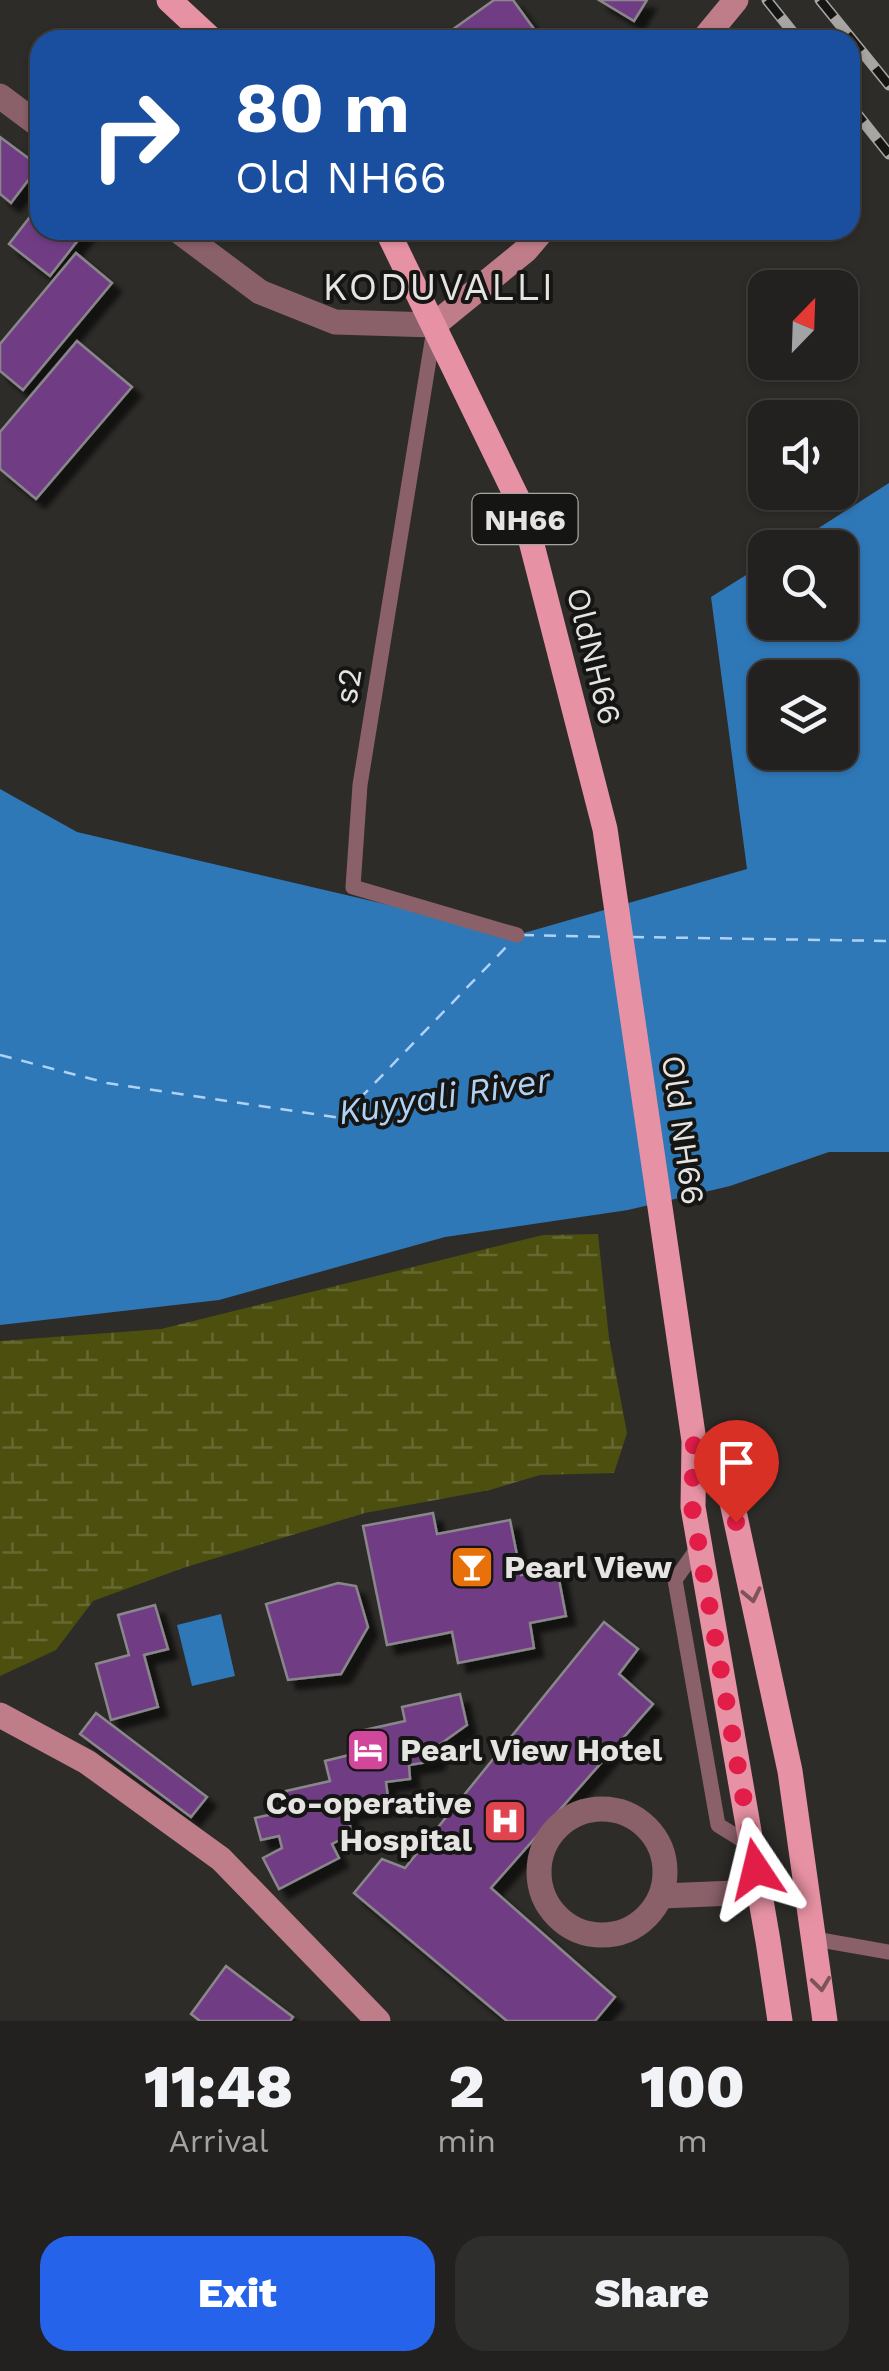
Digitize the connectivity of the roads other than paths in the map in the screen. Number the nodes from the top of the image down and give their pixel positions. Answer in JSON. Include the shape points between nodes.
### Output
{"nodes":[{"id":1,"x":168,"y":0,"type":"edge"},
{"id":2,"x":736,"y":0,"type":"edge"},
{"id":3,"x":201,"y":30,"type":"edge"},
{"id":4,"x":711,"y":30,"type":"edge"},
{"id":5,"x":0,"y":96,"type":"edge"},
{"id":6,"x":30,"y":118,"type":"edge"},
{"id":7,"x":190,"y":240,"type":"edge"},
{"id":8,"x":392,"y":240,"type":"edge"},
{"id":9,"x":534,"y":240,"type":"edge"},
{"id":10,"x":434,"y":325,"type":"junction"},
{"id":11,"x":605,"y":829,"type":"joint"},
{"id":12,"x":518,"y":935,"type":"dead end"},
{"id":13,"x":694,"y":1441,"type":"junction"},
{"id":14,"x":0,"y":1715,"type":"edge"},
{"id":15,"x":760,"y":1892,"type":"junction"},
{"id":16,"x":661,"y":1896,"type":"junction"},
{"id":17,"x":815,"y":1940,"type":"junction"},
{"id":18,"x":889,"y":1952,"type":"edge"},
{"id":19,"x":378,"y":2021,"type":"edge"},
{"id":20,"x":780,"y":2021,"type":"edge"},
{"id":21,"x":825,"y":2021,"type":"edge"}],
"edges":[{"from":1,"to":3,"type":"main road"},
{"from":2,"to":4,"type":"street"},
{"from":5,"to":6,"type":"street"},
{"from":7,"to":10,"type":"street","via":[[260,292],[335,322]]},
{"from":8,"to":10,"type":"main road","name":"OldNH66","number":"NH66"},
{"from":9,"to":10,"type":"street"},
{"from":10,"to":11,"type":"main road","name":"OldNH66","number":"NH66","via":[[523,510]]},
{"from":10,"to":12,"type":"lane","name":"s2","via":[[360,785],[352,887]]},
{"from":11,"to":13,"type":"main road","name":"Old NH66","number":"NH66"},
{"from":13,"to":15,"type":"main road","name":"Old NH66","number":"NH66","via":[[692,1507]]},
{"from":13,"to":17,"type":"main road","name":"Old NH66","number":"NH66","one_way":true,"via":[[730,1493],[790,1771]]},
{"from":14,"to":19,"type":"street","via":[[88,1762],[221,1859]]},
{"from":15,"to":16,"type":"street"},
{"from":15,"to":20,"type":"main road","name":"Old NH66","number":"NH66"},
{"from":16,"to":16,"type":"street","via":[[665,1875],[653,1834],[618,1811],[576,1814],[545,1842],[539,1882],[546,1902],[575,1930],[616,1934],[635,1926]]},
{"from":17,"to":18,"type":"lane"},
{"from":17,"to":21,"type":"main road","name":"Old NH66","number":"NH66","one_way":true}]}
